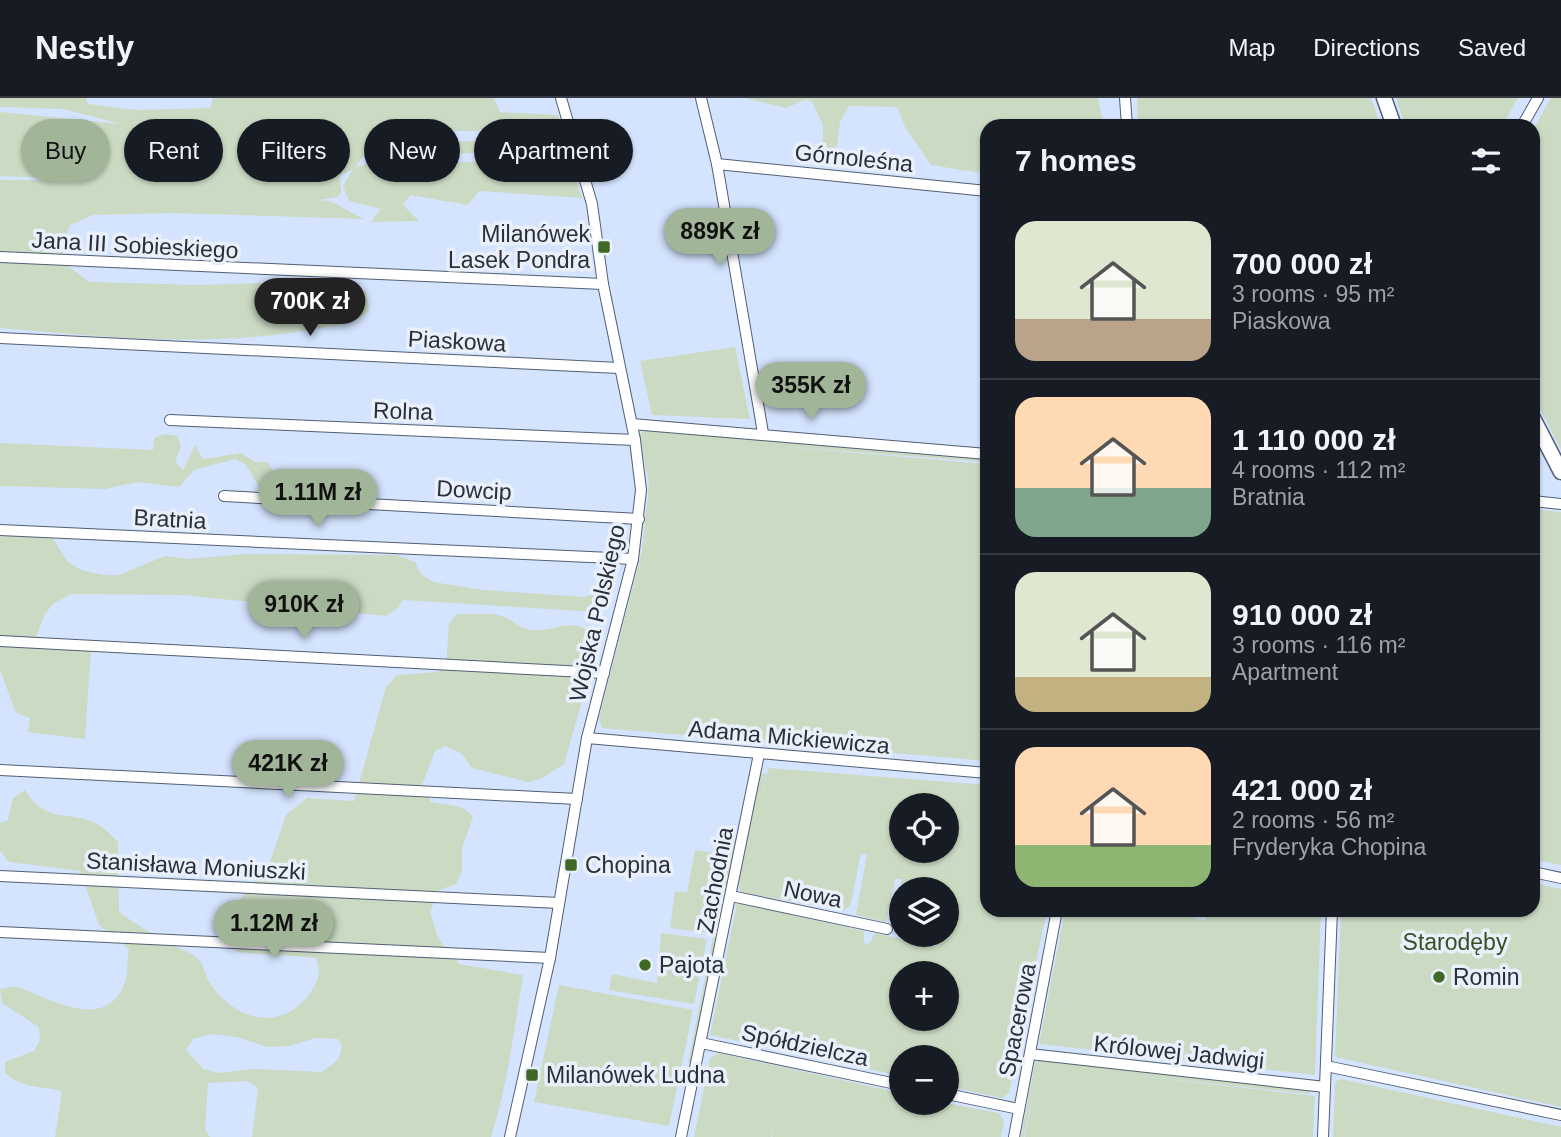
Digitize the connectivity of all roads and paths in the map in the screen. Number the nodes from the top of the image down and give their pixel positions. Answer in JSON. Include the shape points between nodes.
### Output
{"nodes":[{"id":1,"x":561,"y":98,"type":"edge"},
{"id":2,"x":701,"y":98,"type":"edge"},
{"id":3,"x":1125,"y":98,"type":"edge"},
{"id":4,"x":1384,"y":98,"type":"edge"},
{"id":5,"x":1538,"y":98,"type":"edge"},
{"id":6,"x":1126,"y":119,"type":"edge"},
{"id":7,"x":1392,"y":119,"type":"edge"},
{"id":8,"x":1526,"y":119,"type":"edge"},
{"id":9,"x":718,"y":164,"type":"junction"},
{"id":10,"x":980,"y":190,"type":"edge"},
{"id":11,"x":0,"y":257,"type":"edge"},
{"id":12,"x":603,"y":284,"type":"junction"},
{"id":13,"x":0,"y":338,"type":"edge"},
{"id":14,"x":619,"y":368,"type":"junction"},
{"id":15,"x":170,"y":420,"type":"dead end"},
{"id":16,"x":632,"y":424,"type":"junction"},
{"id":17,"x":1540,"y":432,"type":"edge"},
{"id":18,"x":763,"y":433,"type":"junction"},
{"id":19,"x":635,"y":440,"type":"junction"},
{"id":20,"x":980,"y":453,"type":"edge"},
{"id":21,"x":1561,"y":472,"type":"edge"},
{"id":22,"x":224,"y":496,"type":"dead end"},
{"id":23,"x":1540,"y":502,"type":"edge"},
{"id":24,"x":1561,"y":504,"type":"edge"},
{"id":25,"x":639,"y":519,"type":"junction"},
{"id":26,"x":0,"y":530,"type":"edge"},
{"id":27,"x":633,"y":559,"type":"junction"},
{"id":28,"x":0,"y":641,"type":"edge"},
{"id":29,"x":604,"y":673,"type":"junction"},
{"id":30,"x":587,"y":738,"type":"junction"},
{"id":31,"x":760,"y":754,"type":"junction"},
{"id":32,"x":0,"y":770,"type":"edge"},
{"id":33,"x":980,"y":772,"type":"edge"},
{"id":34,"x":577,"y":799,"type":"junction"},
{"id":35,"x":1540,"y":874,"type":"edge"},
{"id":36,"x":0,"y":876,"type":"edge"},
{"id":37,"x":1561,"y":878,"type":"edge"},
{"id":38,"x":731,"y":896,"type":"junction"},
{"id":39,"x":559,"y":903,"type":"junction"},
{"id":40,"x":1056,"y":917,"type":"edge"},
{"id":41,"x":1332,"y":917,"type":"edge"},
{"id":42,"x":887,"y":929,"type":"dead end"},
{"id":43,"x":0,"y":932,"type":"edge"},
{"id":44,"x":550,"y":958,"type":"junction"},
{"id":45,"x":701,"y":1043,"type":"junction"},
{"id":46,"x":1030,"y":1054,"type":"junction"},
{"id":47,"x":1326,"y":1066,"type":"junction"},
{"id":48,"x":889,"y":1082,"type":"edge"},
{"id":49,"x":1325,"y":1087,"type":"junction"},
{"id":50,"x":959,"y":1096,"type":"edge"},
{"id":51,"x":1019,"y":1109,"type":"junction"},
{"id":52,"x":1561,"y":1115,"type":"edge"},
{"id":53,"x":510,"y":1137,"type":"edge"},
{"id":54,"x":681,"y":1137,"type":"edge"},
{"id":55,"x":1014,"y":1137,"type":"edge"},
{"id":56,"x":1323,"y":1137,"type":"edge"}],
"edges":[{"from":1,"to":12,"type":"street","name":"Wojska Polskiego","via":[[592,204]]},
{"from":2,"to":9,"type":"street"},
{"from":3,"to":6,"type":"street"},
{"from":4,"to":7,"type":"street"},
{"from":5,"to":8,"type":"street"},
{"from":9,"to":10,"type":"street","name":"Górnoleśna"},
{"from":9,"to":18,"type":"street"},
{"from":11,"to":12,"type":"street","name":"Jana III Sobieskiego"},
{"from":12,"to":14,"type":"street","name":"Wojska Polskiego"},
{"from":13,"to":14,"type":"street","name":"Piaskowa"},
{"from":14,"to":16,"type":"street","name":"Wojska Polskiego"},
{"from":15,"to":19,"type":"street","name":"Rolna"},
{"from":16,"to":18,"type":"street"},
{"from":16,"to":19,"type":"street","name":"Wojska Polskiego"},
{"from":17,"to":21,"type":"street"},
{"from":18,"to":20,"type":"street"},
{"from":19,"to":25,"type":"street","name":"Wojska Polskiego","via":[[642,490]]},
{"from":22,"to":25,"type":"street","name":"Dowcip"},
{"from":23,"to":24,"type":"street"},
{"from":25,"to":27,"type":"street","name":"Wojska Polskiego"},
{"from":26,"to":27,"type":"street","name":"Bratnia"},
{"from":27,"to":29,"type":"street","name":"Wojska Polskiego"},
{"from":28,"to":29,"type":"street"},
{"from":29,"to":30,"type":"street","name":"Wojska Polskiego"},
{"from":30,"to":31,"type":"street","name":"Adama Mickiewicza"},
{"from":30,"to":34,"type":"street","name":"Wojska Polskiego"},
{"from":31,"to":33,"type":"street","name":"Adama Mickiewicza"},
{"from":31,"to":38,"type":"street","name":"Zachodnia"},
{"from":32,"to":34,"type":"street"},
{"from":34,"to":39,"type":"street","name":"Wojska Polskiego"},
{"from":35,"to":37,"type":"street"},
{"from":36,"to":39,"type":"street","name":"Stanisława Moniuszki"},
{"from":38,"to":42,"type":"street","name":"Nowa"},
{"from":38,"to":45,"type":"street","name":"Zachodnia"},
{"from":39,"to":44,"type":"street","name":"Wojska Polskiego"},
{"from":40,"to":46,"type":"street","name":"Spacerowa"},
{"from":41,"to":47,"type":"street"},
{"from":43,"to":44,"type":"street"},
{"from":44,"to":53,"type":"street","name":"Wojska Polskiego"},
{"from":45,"to":48,"type":"street","name":"Spółdzielcza"},
{"from":45,"to":54,"type":"street","name":"Zachodnia"},
{"from":46,"to":49,"type":"street","name":"Królowej Jadwigi"},
{"from":46,"to":51,"type":"street","name":"Spacerowa"},
{"from":47,"to":49,"type":"street"},
{"from":47,"to":52,"type":"street"},
{"from":49,"to":56,"type":"street"},
{"from":50,"to":51,"type":"street"},
{"from":51,"to":55,"type":"street","name":"Spacerowa"}]}
